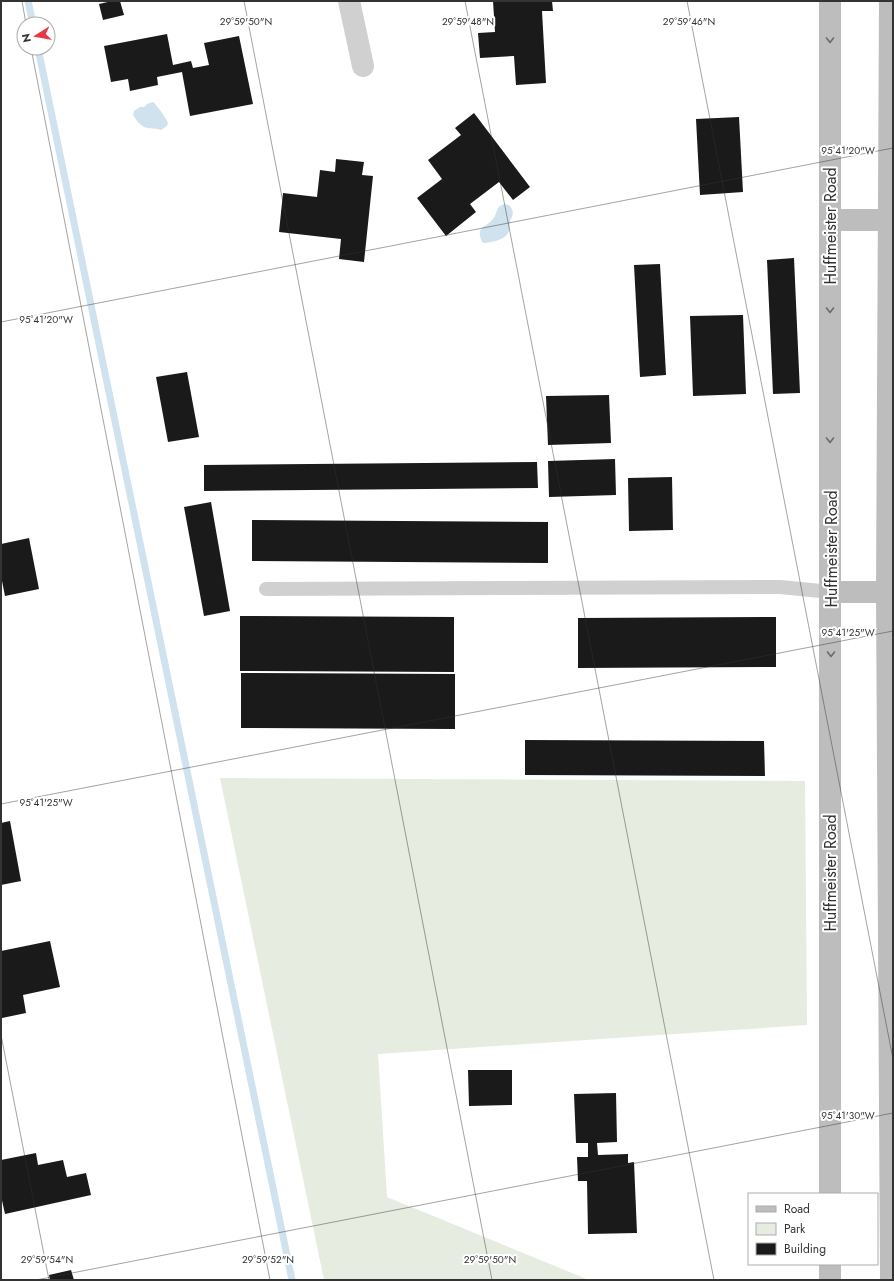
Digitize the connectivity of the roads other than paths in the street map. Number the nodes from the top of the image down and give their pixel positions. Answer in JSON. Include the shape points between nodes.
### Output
{"nodes":[{"id":1,"x":349,"y":1,"type":"edge"},
{"id":2,"x":830,"y":1,"type":"edge"},
{"id":3,"x":890,"y":1,"type":"edge"},
{"id":4,"x":363,"y":66,"type":"dead end"},
{"id":5,"x":830,"y":220,"type":"junction"},
{"id":6,"x":891,"y":220,"type":"edge"},
{"id":7,"x":266,"y":589,"type":"dead end"},
{"id":8,"x":831,"y":592,"type":"junction"},
{"id":9,"x":887,"y":592,"type":"junction"},
{"id":10,"x":830,"y":1193,"type":"edge"},
{"id":11,"x":884,"y":1226,"type":"edge"},
{"id":12,"x":830,"y":1265,"type":"edge"},
{"id":13,"x":830,"y":1280,"type":"edge"},
{"id":14,"x":891,"y":1280,"type":"edge"}],
"edges":[{"from":1,"to":4,"type":"street"},
{"from":2,"to":5,"type":"main road","name":"Huffmeister Road","one_way":true},
{"from":3,"to":6,"type":"main road"},
{"from":5,"to":6,"type":"main road"},
{"from":5,"to":8,"type":"main road","name":"Huffmeister Road","one_way":true},
{"from":6,"to":9,"type":"main road"},
{"from":7,"to":8,"type":"lane","via":[[780,587]]},
{"from":8,"to":9,"type":"main road"},
{"from":8,"to":10,"type":"main road","name":"Huffmeister Road","one_way":true},
{"from":9,"to":11,"type":"main road"},
{"from":11,"to":14,"type":"main road"},
{"from":12,"to":13,"type":"main road"}]}
